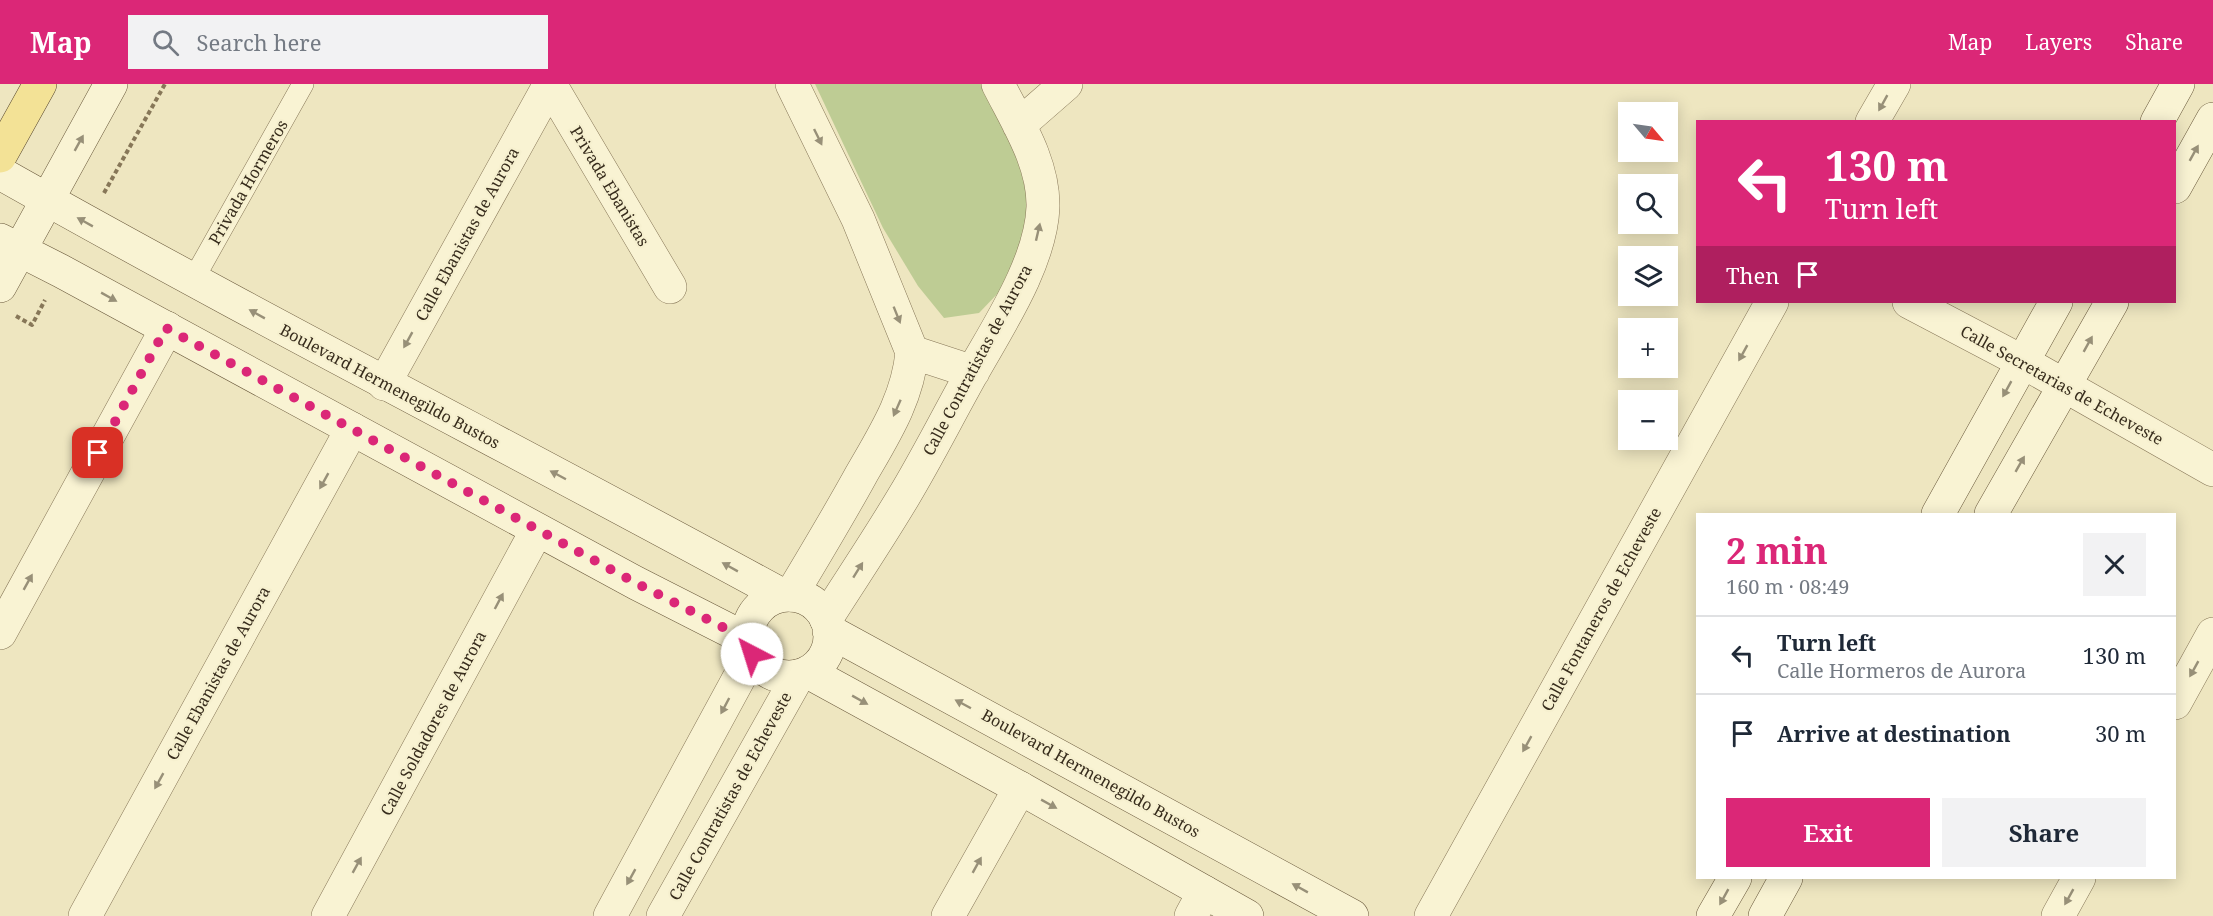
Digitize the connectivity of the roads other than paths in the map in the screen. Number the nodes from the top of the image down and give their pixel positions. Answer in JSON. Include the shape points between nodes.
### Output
{"nodes":[{"id":1,"x":40,"y":84,"type":"edge"},
{"id":2,"x":111,"y":84,"type":"edge"},
{"id":3,"x":303,"y":84,"type":"edge"},
{"id":4,"x":550,"y":84,"type":"edge"},
{"id":5,"x":792,"y":84,"type":"edge"},
{"id":6,"x":998,"y":84,"type":"edge"},
{"id":7,"x":1066,"y":84,"type":"edge"},
{"id":8,"x":1894,"y":84,"type":"edge"},
{"id":9,"x":2178,"y":84,"type":"edge"},
{"id":10,"x":2213,"y":119,"type":"edge"},
{"id":11,"x":1873,"y":120,"type":"edge"},
{"id":12,"x":2158,"y":120,"type":"edge"},
{"id":13,"x":1019,"y":125,"type":"junction"},
{"id":14,"x":0,"y":156,"type":"edge"},
{"id":15,"x":0,"y":173,"type":"edge"},
{"id":16,"x":2176,"y":186,"type":"edge"},
{"id":17,"x":48,"y":200,"type":"junction"},
{"id":18,"x":10,"y":245,"type":"edge"},
{"id":19,"x":193,"y":279,"type":"junction"},
{"id":20,"x":0,"y":286,"type":"edge"},
{"id":21,"x":670,"y":287,"type":"dead end"},
{"id":22,"x":1771,"y":303,"type":"edge"},
{"id":23,"x":1912,"y":303,"type":"edge"},
{"id":24,"x":2055,"y":303,"type":"edge"},
{"id":25,"x":2111,"y":303,"type":"edge"},
{"id":26,"x":166,"y":328,"type":"junction"},
{"id":27,"x":912,"y":352,"type":"junction"},
{"id":28,"x":2023,"y":362,"type":"junction"},
{"id":29,"x":973,"y":372,"type":"junction"},
{"id":30,"x":384,"y":384,"type":"junction"},
{"id":31,"x":2065,"y":387,"type":"junction"},
{"id":32,"x":352,"y":429,"type":"junction"},
{"id":33,"x":2213,"y":470,"type":"edge"},
{"id":34,"x":1939,"y":513,"type":"edge"},
{"id":35,"x":1992,"y":513,"type":"edge"},
{"id":36,"x":537,"y":530,"type":"junction"},
{"id":37,"x":786,"y":595,"type":"junction"},
{"id":38,"x":828,"y":625,"type":"junction"},
{"id":39,"x":0,"y":633,"type":"edge"},
{"id":40,"x":2213,"y":634,"type":"edge"},
{"id":41,"x":750,"y":647,"type":"junction"},
{"id":42,"x":803,"y":674,"type":"junction"},
{"id":43,"x":2176,"y":701,"type":"edge"},
{"id":44,"x":1020,"y":788,"type":"junction"},
{"id":45,"x":1734,"y":879,"type":"edge"},
{"id":46,"x":1785,"y":879,"type":"edge"},
{"id":47,"x":2078,"y":879,"type":"edge"},
{"id":48,"x":1198,"y":904,"type":"edge"},
{"id":49,"x":85,"y":916,"type":"edge"},
{"id":50,"x":328,"y":916,"type":"edge"},
{"id":51,"x":610,"y":916,"type":"edge"},
{"id":52,"x":663,"y":916,"type":"edge"},
{"id":53,"x":948,"y":916,"type":"edge"},
{"id":54,"x":1247,"y":916,"type":"edge"},
{"id":55,"x":1352,"y":916,"type":"edge"},
{"id":56,"x":1431,"y":916,"type":"edge"},
{"id":57,"x":1713,"y":916,"type":"edge"},
{"id":58,"x":1765,"y":916,"type":"edge"},
{"id":59,"x":2058,"y":916,"type":"edge"}],
"edges":[{"from":1,"to":14,"type":"main road"},
{"from":17,"to":2,"type":"street","one_way":true},
{"from":3,"to":19,"type":"lane","name":"Privada Hormeros"},
{"from":4,"to":21,"type":"street","name":"Privada Ebanistas"},
{"from":4,"to":30,"type":"street","name":"Calle Ebanistas de Aurora","one_way":true},
{"from":5,"to":27,"type":"street","one_way":true,"via":[[858,219]]},
{"from":6,"to":13,"type":"street","name":"Calle Contratistas de Aurora"},
{"from":7,"to":13,"type":"street"},
{"from":8,"to":11,"type":"street","one_way":true},
{"from":9,"to":12,"type":"street"},
{"from":16,"to":10,"type":"street","one_way":true},
{"from":29,"to":13,"type":"street","name":"Calle Contratistas de Aurora","one_way":true,"via":[[1021,284],[1032,258],[1043,208],[1042,187]]},
{"from":15,"to":17,"type":"street","name":"Boulevard Hermenegildo Bustos"},
{"from":17,"to":18,"type":"street"},
{"from":19,"to":17,"type":"street","name":"Boulevard Hermenegildo Bustos","one_way":true},
{"from":18,"to":20,"type":"street"},
{"from":18,"to":26,"type":"street","one_way":true},
{"from":30,"to":19,"type":"street","name":"Boulevard Hermenegildo Bustos","one_way":true},
{"from":22,"to":56,"type":"street","name":"Calle Fontaneros de Echeveste","one_way":true},
{"from":23,"to":28,"type":"street","name":"Calle Secretarias de Echeveste"},
{"from":24,"to":28,"type":"street"},
{"from":31,"to":25,"type":"street","one_way":true},
{"from":26,"to":32,"type":"street"},
{"from":39,"to":26,"type":"street","one_way":true},
{"from":27,"to":29,"type":"street"},
{"from":27,"to":37,"type":"street","one_way":true,"via":[[905,389],[890,425]]},
{"from":28,"to":31,"type":"street","name":"Calle Secretarias de Echeveste"},
{"from":28,"to":34,"type":"street","one_way":true},
{"from":38,"to":29,"type":"street","name":"Calle Contratistas de Aurora","one_way":true},
{"from":37,"to":30,"type":"street","name":"Boulevard Hermenegildo Bustos","one_way":true},
{"from":31,"to":33,"type":"street","name":"Calle Secretarias de Echeveste"},
{"from":35,"to":31,"type":"street","one_way":true},
{"from":32,"to":36,"type":"street"},
{"from":32,"to":49,"type":"street","name":"Calle Ebanistas de Aurora","one_way":true},
{"from":36,"to":41,"type":"street"},
{"from":50,"to":36,"type":"street","name":"Calle Soldadores de Aurora","one_way":true},
{"from":37,"to":38,"type":"street","via":[[806,598],[818,607]]},
{"from":37,"to":41,"type":"street","via":[[768,601],[756,611],[749,625]]},
{"from":38,"to":42,"type":"street","via":[[825,654]]},
{"from":55,"to":38,"type":"street","name":"Boulevard Hermenegildo Bustos","one_way":true},
{"from":40,"to":43,"type":"street","one_way":true},
{"from":41,"to":42,"type":"street","via":[[760,665],[771,673],[784,677]]},
{"from":41,"to":51,"type":"street","one_way":true},
{"from":42,"to":44,"type":"street","one_way":true},
{"from":42,"to":52,"type":"street","name":"Calle Contratistas de Echeveste"},
{"from":44,"to":48,"type":"street","one_way":true},
{"from":53,"to":44,"type":"street","one_way":true},
{"from":45,"to":57,"type":"street","one_way":true},
{"from":46,"to":58,"type":"street"},
{"from":47,"to":59,"type":"street","one_way":true},
{"from":48,"to":54,"type":"street"}]}
